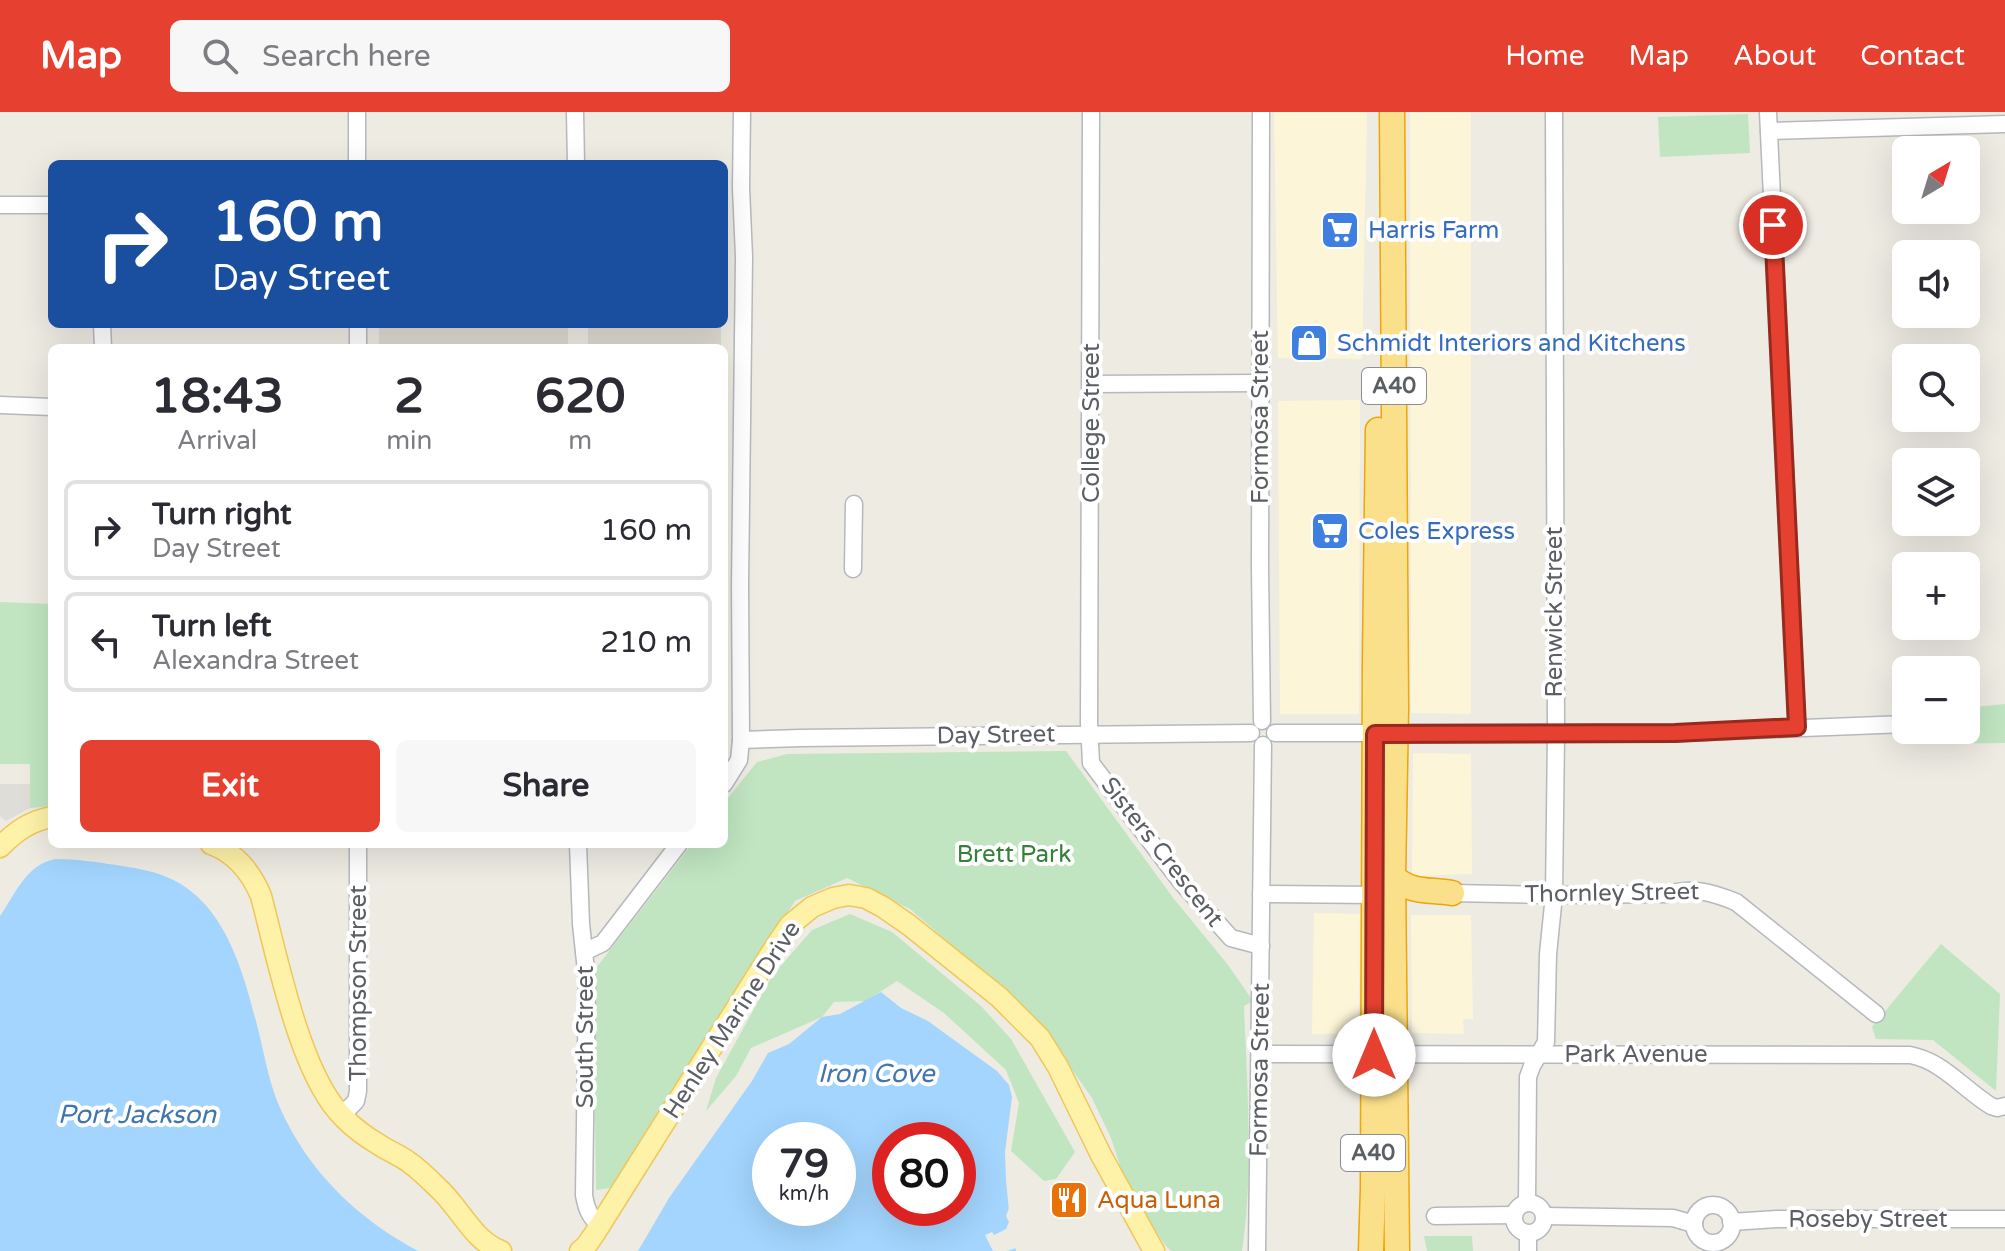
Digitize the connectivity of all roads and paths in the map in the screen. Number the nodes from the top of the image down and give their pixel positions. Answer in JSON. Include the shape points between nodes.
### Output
{"nodes":[{"id":1,"x":357,"y":112,"type":"edge"},
{"id":2,"x":575,"y":112,"type":"edge"},
{"id":3,"x":742,"y":112,"type":"edge"},
{"id":4,"x":1091,"y":112,"type":"edge"},
{"id":5,"x":1261,"y":112,"type":"edge"},
{"id":6,"x":1378,"y":112,"type":"edge"},
{"id":7,"x":1392,"y":112,"type":"edge"},
{"id":8,"x":1554,"y":112,"type":"edge"},
{"id":9,"x":1768,"y":112,"type":"edge"},
{"id":10,"x":2005,"y":124,"type":"edge"},
{"id":11,"x":1769,"y":131,"type":"junction"},
{"id":12,"x":357,"y":160,"type":"edge"},
{"id":13,"x":576,"y":160,"type":"edge"},
{"id":14,"x":733,"y":188,"type":"edge"},
{"id":15,"x":0,"y":205,"type":"edge"},
{"id":16,"x":48,"y":205,"type":"edge"},
{"id":17,"x":1260,"y":383,"type":"junction"},
{"id":18,"x":1091,"y":384,"type":"junction"},
{"id":19,"x":0,"y":405,"type":"edge"},
{"id":20,"x":48,"y":407,"type":"edge"},
{"id":21,"x":854,"y":504,"type":"dead end"},
{"id":22,"x":853,"y":569,"type":"dead end"},
{"id":23,"x":732,"y":585,"type":"edge"},
{"id":24,"x":1892,"y":724,"type":"edge"},
{"id":25,"x":1797,"y":727,"type":"junction"},
{"id":26,"x":1263,"y":733,"type":"junction"},
{"id":27,"x":1089,"y":734,"type":"junction"},
{"id":28,"x":1385,"y":734,"type":"junction"},
{"id":29,"x":1556,"y":734,"type":"junction"},
{"id":30,"x":741,"y":740,"type":"junction"},
{"id":31,"x":728,"y":778,"type":"edge"},
{"id":32,"x":48,"y":818,"type":"edge"},
{"id":33,"x":0,"y":847,"type":"edge"},
{"id":34,"x":219,"y":848,"type":"edge"},
{"id":35,"x":358,"y":848,"type":"edge"},
{"id":36,"x":578,"y":848,"type":"edge"},
{"id":37,"x":676,"y":848,"type":"edge"},
{"id":38,"x":1393,"y":877,"type":"junction"},
{"id":39,"x":1452,"y":893,"type":"joint"},
{"id":40,"x":1261,"y":894,"type":"junction"},
{"id":41,"x":1375,"y":895,"type":"junction"},
{"id":42,"x":1554,"y":895,"type":"junction"},
{"id":43,"x":1261,"y":946,"type":"junction"},
{"id":44,"x":584,"y":952,"type":"junction"},
{"id":45,"x":1876,"y":1014,"type":"dead end"},
{"id":46,"x":1260,"y":1054,"type":"junction"},
{"id":47,"x":1538,"y":1054,"type":"junction"},
{"id":48,"x":1385,"y":1055,"type":"junction"},
{"id":49,"x":2001,"y":1107,"type":"edge"},
{"id":50,"x":341,"y":1116,"type":"junction"},
{"id":51,"x":1527,"y":1203,"type":"junction"},
{"id":52,"x":1514,"y":1215,"type":"junction"},
{"id":53,"x":1435,"y":1216,"type":"dead end"},
{"id":54,"x":1544,"y":1216,"type":"junction"},
{"id":55,"x":2005,"y":1219,"type":"edge"},
{"id":56,"x":1731,"y":1222,"type":"junction"},
{"id":57,"x":1694,"y":1224,"type":"junction"},
{"id":58,"x":600,"y":1225,"type":"junction"},
{"id":59,"x":1528,"y":1233,"type":"junction"},
{"id":60,"x":501,"y":1251,"type":"edge"},
{"id":61,"x":580,"y":1251,"type":"edge"},
{"id":62,"x":1154,"y":1251,"type":"edge"},
{"id":63,"x":1257,"y":1251,"type":"edge"},
{"id":64,"x":1371,"y":1251,"type":"edge"},
{"id":65,"x":1397,"y":1251,"type":"edge"},
{"id":66,"x":1528,"y":1251,"type":"edge"}],
"edges":[{"from":1,"to":12,"type":"street"},
{"from":2,"to":13,"type":"street"},
{"from":3,"to":14,"type":"street"},
{"from":4,"to":18,"type":"street","name":"College Street"},
{"from":5,"to":17,"type":"street","name":"Formosa Street"},
{"from":6,"to":28,"type":"highway","number":"A40"},
{"from":7,"to":28,"type":"highway","number":"A40"},
{"from":8,"to":29,"type":"street","name":"Renwick Street"},
{"from":9,"to":11,"type":"street"},
{"from":10,"to":11,"type":"street"},
{"from":11,"to":25,"type":"street"},
{"from":14,"to":23,"type":"street","via":[[744,257]]},
{"from":15,"to":16,"type":"street"},
{"from":17,"to":18,"type":"street"},
{"from":17,"to":26,"type":"street","name":"Formosa Street"},
{"from":18,"to":27,"type":"street","name":"College Street"},
{"from":19,"to":20,"type":"street"},
{"from":21,"to":22,"type":"street"},
{"from":23,"to":30,"type":"street"},
{"from":24,"to":25,"type":"street","name":"Day Street"},
{"from":25,"to":29,"type":"street","name":"Day Street"},
{"from":26,"to":27,"type":"street","name":"Day Street"},
{"from":26,"to":28,"type":"street","name":"Day Street"},
{"from":26,"to":40,"type":"street","name":"Formosa Street"},
{"from":27,"to":30,"type":"street","name":"Day Street"},
{"from":27,"to":43,"type":"street","name":"Sisters Crescent","via":[[1091,763],[1181,882],[1231,938]]},
{"from":28,"to":29,"type":"street","name":"Day Street"},
{"from":28,"to":38,"type":"highway","number":"A40"},
{"from":28,"to":41,"type":"highway","number":"A40"},
{"from":29,"to":42,"type":"street","name":"Renwick Street"},
{"from":30,"to":31,"type":"street","via":[[739,760]]},
{"from":32,"to":33,"type":"main road","via":[[26,825]]},
{"from":34,"to":50,"type":"main road","via":[[240,862],[256,884],[303,1042],[323,1091]]},
{"from":35,"to":50,"type":"street","name":"Thompson Street","via":[[358,1091]]},
{"from":36,"to":44,"type":"street","name":"South Street"},
{"from":37,"to":44,"type":"street","via":[[603,943]]},
{"from":38,"to":39,"type":"highway","via":[[1414,890]]},
{"from":38,"to":48,"type":"highway","number":"A40"},
{"from":39,"to":42,"type":"street","name":"Thornley Street"},
{"from":40,"to":41,"type":"street"},
{"from":40,"to":43,"type":"street","name":"Formosa Street"},
{"from":41,"to":48,"type":"highway","number":"A40"},
{"from":42,"to":45,"type":"street","name":"Thornley Street","via":[[1667,894],[1684,889],[1712,893],[1736,902]]},
{"from":42,"to":47,"type":"street","name":"Renwick Street","via":[[1546,1042]]},
{"from":43,"to":46,"type":"street","name":"Formosa Street"},
{"from":44,"to":58,"type":"street","name":"South Street","via":[[584,1195],[586,1208]]},
{"from":46,"to":48,"type":"street","name":"Park Avenue"},
{"from":46,"to":63,"type":"street","name":"Formosa Street"},
{"from":47,"to":48,"type":"street","name":"Park Avenue"},
{"from":47,"to":49,"type":"street","name":"Park Avenue","via":[[1910,1055],[1939,1066],[1986,1103]]},
{"from":47,"to":51,"type":"street","name":"Renwick Street","via":[[1528,1077]]},
{"from":48,"to":64,"type":"highway","number":"A40"},
{"from":48,"to":65,"type":"highway","number":"A40"},
{"from":50,"to":60,"type":"main road","via":[[410,1162],[450,1199],[481,1239]]},
{"from":51,"to":52,"type":"street"},
{"from":51,"to":54,"type":"street"},
{"from":52,"to":53,"type":"street"},
{"from":52,"to":59,"type":"street","via":[[1518,1229]]},
{"from":54,"to":57,"type":"street","via":[[1673,1218]]},
{"from":54,"to":59,"type":"street","via":[[1540,1228]]},
{"from":55,"to":56,"type":"street","name":"Roseby Street"},
{"from":56,"to":57,"type":"street","via":[[1721,1207],[1709,1206],[1698,1212]]},
{"from":56,"to":57,"type":"street","via":[[1729,1234],[1714,1243],[1698,1235]]},
{"from":58,"to":61,"type":"main road","name":"Henley Marine Drive"},
{"from":58,"to":62,"type":"main road","name":"Henley Marine Drive","via":[[790,925],[822,902],[849,895],[866,898],[909,925],[999,997],[1040,1038]]},
{"from":59,"to":66,"type":"street"}]}
